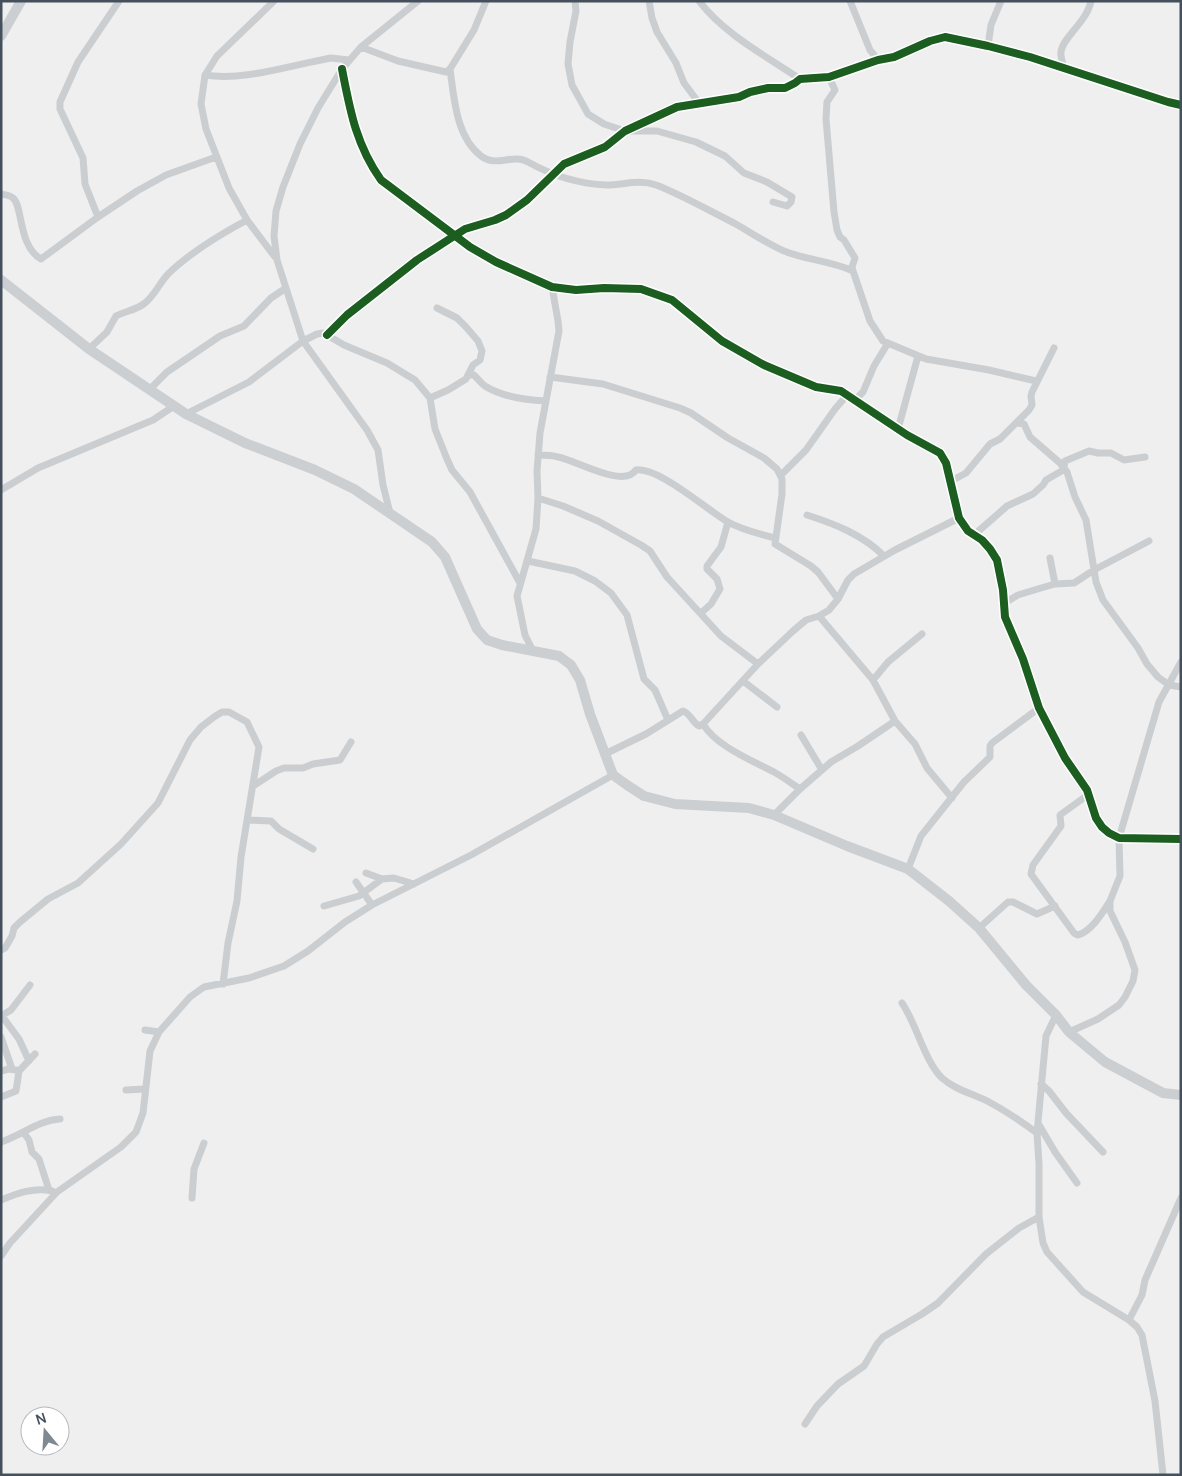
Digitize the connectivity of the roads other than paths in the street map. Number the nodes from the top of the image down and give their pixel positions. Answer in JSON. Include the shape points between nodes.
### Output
{"nodes":[{"id":1,"x":21,"y":1,"type":"edge"},
{"id":2,"x":119,"y":1,"type":"edge"},
{"id":3,"x":274,"y":1,"type":"edge"},
{"id":4,"x":418,"y":1,"type":"edge"},
{"id":5,"x":486,"y":1,"type":"edge"},
{"id":6,"x":575,"y":1,"type":"edge"},
{"id":7,"x":649,"y":1,"type":"edge"},
{"id":8,"x":699,"y":1,"type":"edge"},
{"id":9,"x":850,"y":1,"type":"edge"},
{"id":10,"x":1001,"y":1,"type":"edge"},
{"id":11,"x":1091,"y":1,"type":"edge"},
{"id":12,"x":1,"y":36,"type":"edge"},
{"id":13,"x":988,"y":46,"type":"junction"},
{"id":14,"x":361,"y":47,"type":"junction"},
{"id":15,"x":349,"y":60,"type":"junction"},
{"id":16,"x":878,"y":60,"type":"junction"},
{"id":17,"x":1064,"y":68,"type":"junction"},
{"id":18,"x":342,"y":69,"type":"junction"},
{"id":19,"x":450,"y":69,"type":"junction"},
{"id":20,"x":205,"y":76,"type":"junction"},
{"id":21,"x":829,"y":77,"type":"junction"},
{"id":22,"x":800,"y":79,"type":"junction"},
{"id":23,"x":699,"y":103,"type":"junction"},
{"id":24,"x":1181,"y":105,"type":"edge"},
{"id":25,"x":625,"y":131,"type":"junction"},
{"id":26,"x":216,"y":157,"type":"junction"},
{"id":27,"x":554,"y":175,"type":"junction"},
{"id":28,"x":1,"y":194,"type":"edge"},
{"id":29,"x":773,"y":202,"type":"dead end"},
{"id":30,"x":98,"y":216,"type":"junction"},
{"id":31,"x":247,"y":220,"type":"junction"},
{"id":32,"x":456,"y":236,"type":"junction"},
{"id":33,"x":277,"y":260,"type":"junction"},
{"id":34,"x":853,"y":271,"type":"junction"},
{"id":35,"x":1,"y":280,"type":"edge"},
{"id":36,"x":552,"y":287,"type":"junction"},
{"id":37,"x":286,"y":288,"type":"junction"},
{"id":38,"x":437,"y":308,"type":"dead end"},
{"id":39,"x":327,"y":335,"type":"junction"},
{"id":40,"x":303,"y":341,"type":"junction"},
{"id":41,"x":888,"y":343,"type":"junction"},
{"id":42,"x":1054,"y":348,"type":"dead end"},
{"id":43,"x":89,"y":349,"type":"junction"},
{"id":44,"x":918,"y":356,"type":"junction"},
{"id":45,"x":469,"y":375,"type":"junction"},
{"id":46,"x":550,"y":377,"type":"junction"},
{"id":47,"x":1036,"y":381,"type":"junction"},
{"id":48,"x":149,"y":390,"type":"junction"},
{"id":49,"x":847,"y":395,"type":"junction"},
{"id":50,"x":430,"y":398,"type":"junction"},
{"id":51,"x":855,"y":400,"type":"junction"},
{"id":52,"x":546,"y":401,"type":"junction"},
{"id":53,"x":174,"y":406,"type":"junction"},
{"id":54,"x":186,"y":414,"type":"junction"},
{"id":55,"x":1017,"y":423,"type":"junction"},
{"id":56,"x":898,"y":429,"type":"junction"},
{"id":57,"x":538,"y":455,"type":"junction"},
{"id":58,"x":1144,"y":457,"type":"dead end"},
{"id":59,"x":1064,"y":468,"type":"junction"},
{"id":60,"x":780,"y":475,"type":"junction"},
{"id":61,"x":951,"y":481,"type":"junction"},
{"id":62,"x":1,"y":490,"type":"edge"},
{"id":63,"x":538,"y":498,"type":"junction"},
{"id":64,"x":390,"y":514,"type":"junction"},
{"id":65,"x":807,"y":515,"type":"dead end"},
{"id":66,"x":959,"y":518,"type":"junction"},
{"id":67,"x":728,"y":522,"type":"junction"},
{"id":68,"x":974,"y":535,"type":"junction"},
{"id":69,"x":775,"y":538,"type":"junction"},
{"id":70,"x":1148,"y":541,"type":"dead end"},
{"id":71,"x":884,"y":556,"type":"junction"},
{"id":72,"x":1050,"y":558,"type":"dead end"},
{"id":73,"x":528,"y":561,"type":"junction"},
{"id":74,"x":1094,"y":570,"type":"junction"},
{"id":75,"x":520,"y":583,"type":"junction"},
{"id":76,"x":1055,"y":584,"type":"junction"},
{"id":77,"x":838,"y":599,"type":"junction"},
{"id":78,"x":1002,"y":604,"type":"junction"},
{"id":79,"x":701,"y":613,"type":"junction"},
{"id":80,"x":819,"y":616,"type":"junction"},
{"id":81,"x":922,"y":634,"type":"dead end"},
{"id":82,"x":533,"y":650,"type":"junction"},
{"id":83,"x":1181,"y":662,"type":"edge"},
{"id":84,"x":758,"y":664,"type":"junction"},
{"id":85,"x":873,"y":680,"type":"junction"},
{"id":86,"x":743,"y":681,"type":"junction"},
{"id":87,"x":1169,"y":685,"type":"junction"},
{"id":88,"x":1181,"y":688,"type":"edge"},
{"id":89,"x":777,"y":708,"type":"dead end"},
{"id":90,"x":1039,"y":708,"type":"junction"},
{"id":91,"x":668,"y":720,"type":"junction"},
{"id":92,"x":895,"y":721,"type":"junction"},
{"id":93,"x":703,"y":724,"type":"junction"},
{"id":94,"x":801,"y":735,"type":"dead end"},
{"id":95,"x":351,"y":742,"type":"dead end"},
{"id":96,"x":605,"y":754,"type":"junction"},
{"id":97,"x":822,"y":770,"type":"junction"},
{"id":98,"x":613,"y":775,"type":"junction"},
{"id":99,"x":253,"y":786,"type":"junction"},
{"id":100,"x":800,"y":789,"type":"junction"},
{"id":101,"x":1089,"y":794,"type":"junction"},
{"id":102,"x":952,"y":798,"type":"junction"},
{"id":103,"x":774,"y":815,"type":"junction"},
{"id":104,"x":248,"y":820,"type":"junction"},
{"id":105,"x":1119,"y":838,"type":"junction"},
{"id":106,"x":1181,"y":839,"type":"edge"},
{"id":107,"x":313,"y":849,"type":"dead end"},
{"id":108,"x":908,"y":869,"type":"junction"},
{"id":109,"x":366,"y":872,"type":"dead end"},
{"id":110,"x":382,"y":879,"type":"junction"},
{"id":111,"x":356,"y":882,"type":"dead end"},
{"id":112,"x":414,"y":884,"type":"junction"},
{"id":113,"x":364,"y":893,"type":"junction"},
{"id":114,"x":1110,"y":901,"type":"junction"},
{"id":115,"x":372,"y":905,"type":"junction"},
{"id":116,"x":324,"y":906,"type":"dead end"},
{"id":117,"x":1055,"y":906,"type":"junction"},
{"id":118,"x":979,"y":928,"type":"junction"},
{"id":119,"x":1,"y":950,"type":"edge"},
{"id":120,"x":223,"y":984,"type":"junction"},
{"id":121,"x":30,"y":985,"type":"dead end"},
{"id":122,"x":902,"y":1003,"type":"dead end"},
{"id":123,"x":1056,"y":1015,"type":"junction"},
{"id":124,"x":2,"y":1016,"type":"edge"},
{"id":125,"x":145,"y":1030,"type":"dead end"},
{"id":126,"x":159,"y":1032,"type":"junction"},
{"id":127,"x":1069,"y":1032,"type":"junction"},
{"id":128,"x":1,"y":1037,"type":"edge"},
{"id":129,"x":35,"y":1054,"type":"dead end"},
{"id":130,"x":30,"y":1061,"type":"junction"},
{"id":131,"x":16,"y":1070,"type":"junction"},
{"id":132,"x":1,"y":1071,"type":"edge"},
{"id":133,"x":1041,"y":1084,"type":"junction"},
{"id":134,"x":146,"y":1089,"type":"junction"},
{"id":135,"x":126,"y":1090,"type":"dead end"},
{"id":136,"x":1181,"y":1095,"type":"edge"},
{"id":137,"x":1,"y":1097,"type":"edge"},
{"id":138,"x":60,"y":1119,"type":"dead end"},
{"id":139,"x":1038,"y":1123,"type":"junction"},
{"id":140,"x":24,"y":1133,"type":"junction"},
{"id":141,"x":1037,"y":1133,"type":"junction"},
{"id":142,"x":1,"y":1142,"type":"edge"},
{"id":143,"x":204,"y":1143,"type":"dead end"},
{"id":144,"x":1103,"y":1152,"type":"dead end"},
{"id":145,"x":1077,"y":1183,"type":"dead end"},
{"id":146,"x":49,"y":1190,"type":"junction"},
{"id":147,"x":57,"y":1192,"type":"junction"},
{"id":148,"x":192,"y":1198,"type":"dead end"},
{"id":149,"x":1181,"y":1198,"type":"edge"},
{"id":150,"x":1,"y":1200,"type":"edge"},
{"id":151,"x":1039,"y":1217,"type":"junction"},
{"id":152,"x":1,"y":1256,"type":"edge"},
{"id":153,"x":1129,"y":1320,"type":"junction"},
{"id":154,"x":805,"y":1424,"type":"dead end"},
{"id":155,"x":1163,"y":1475,"type":"edge"}],
"edges":[{"from":1,"to":12,"type":"main road"},
{"from":2,"to":30,"type":"street","via":[[78,62],[60,102],[60,109],[83,158],[86,184]]},
{"from":3,"to":20,"type":"street","via":[[218,56]]},
{"from":4,"to":14,"type":"street"},
{"from":5,"to":19,"type":"street","via":[[474,30]]},
{"from":6,"to":25,"type":"street","via":[[568,64],[572,86],[588,114]]},
{"from":7,"to":23,"type":"street","via":[[658,32],[684,83]]},
{"from":8,"to":22,"type":"street","via":[[710,15],[735,35]]},
{"from":9,"to":16,"type":"street","via":[[870,50]]},
{"from":10,"to":13,"type":"street","via":[[991,25]]},
{"from":11,"to":17,"type":"street","via":[[1085,17],[1062,46],[1060,54]]},
{"from":13,"to":16,"type":"street","via":[[945,37],[894,58]]},
{"from":13,"to":17,"type":"street"},
{"from":14,"to":15,"type":"street"},
{"from":14,"to":19,"type":"street","via":[[440,72]]},
{"from":15,"to":18,"type":"street"},
{"from":15,"to":20,"type":"street","via":[[331,58],[234,76]]},
{"from":16,"to":21,"type":"street"},
{"from":17,"to":24,"type":"street"},
{"from":18,"to":32,"type":"street","via":[[358,138],[372,167],[381,180]]},
{"from":18,"to":33,"type":"street","via":[[300,144],[283,187],[276,211],[274,236]]},
{"from":19,"to":27,"type":"street","via":[[461,126],[476,151],[483,158],[498,162],[516,157]]},
{"from":20,"to":26,"type":"street","via":[[201,104]]},
{"from":21,"to":22,"type":"street"},
{"from":21,"to":34,"type":"street","via":[[835,90],[827,102],[826,119],[834,212],[837,230],[855,258]]},
{"from":22,"to":23,"type":"street","via":[[785,88],[768,88],[739,97]]},
{"from":23,"to":25,"type":"street","via":[[677,107]]},
{"from":25,"to":27,"type":"street","via":[[604,147],[564,164]]},
{"from":25,"to":29,"type":"street","via":[[657,131],[696,142],[725,156],[744,173],[792,197],[787,206]]},
{"from":26,"to":30,"type":"street","via":[[166,175]]},
{"from":26,"to":31,"type":"street"},
{"from":27,"to":32,"type":"street","via":[[506,215],[465,229]]},
{"from":27,"to":34,"type":"street","via":[[575,182],[608,185],[654,184],[784,251]]},
{"from":28,"to":30,"type":"street","via":[[16,201],[23,233],[30,248],[41,259]]},
{"from":31,"to":33,"type":"street"},
{"from":31,"to":43,"type":"street","via":[[189,256],[168,274],[147,302],[116,316],[107,332]]},
{"from":32,"to":36,"type":"street","via":[[496,262]]},
{"from":32,"to":39,"type":"street","via":[[380,288]]},
{"from":33,"to":37,"type":"street"},
{"from":34,"to":41,"type":"street","via":[[870,321],[879,337]]},
{"from":35,"to":43,"type":"main road"},
{"from":36,"to":46,"type":"street","via":[[559,331]]},
{"from":36,"to":49,"type":"street","via":[[576,290],[624,288],[655,293],[686,309],[722,341],[764,365]]},
{"from":37,"to":40,"type":"street"},
{"from":37,"to":48,"type":"street","via":[[270,298],[244,326],[220,336],[167,372]]},
{"from":38,"to":45,"type":"street","via":[[457,318],[478,341],[482,352],[480,360],[473,365]]},
{"from":39,"to":40,"type":"street","via":[[316,334]]},
{"from":39,"to":50,"type":"street","via":[[404,373],[415,380]]},
{"from":40,"to":54,"type":"street","via":[[250,382]]},
{"from":40,"to":64,"type":"street","via":[[378,450]]},
{"from":41,"to":44,"type":"street"},
{"from":41,"to":51,"type":"street"},
{"from":42,"to":47,"type":"street"},
{"from":43,"to":48,"type":"main road"},
{"from":44,"to":47,"type":"street"},
{"from":44,"to":56,"type":"street"},
{"from":45,"to":50,"type":"street"},
{"from":45,"to":52,"type":"street","via":[[501,392]]},
{"from":46,"to":52,"type":"street"},
{"from":46,"to":60,"type":"street","via":[[603,384],[686,410],[764,458]]},
{"from":47,"to":55,"type":"street","via":[[1031,394],[1032,405]]},
{"from":48,"to":53,"type":"main road"},
{"from":49,"to":51,"type":"street"},
{"from":49,"to":60,"type":"street","via":[[806,450]]},
{"from":50,"to":75,"type":"street","via":[[435,429],[452,470],[470,492]]},
{"from":51,"to":56,"type":"street"},
{"from":52,"to":57,"type":"street"},
{"from":53,"to":54,"type":"main road"},
{"from":53,"to":62,"type":"street","via":[[153,420],[38,468]]},
{"from":54,"to":64,"type":"main road","via":[[354,489]]},
{"from":55,"to":59,"type":"street","via":[[1024,424],[1030,437]]},
{"from":55,"to":61,"type":"street","via":[[990,444],[966,473]]},
{"from":56,"to":61,"type":"street","via":[[942,455]]},
{"from":57,"to":63,"type":"street"},
{"from":57,"to":67,"type":"street","via":[[559,457],[623,477],[636,470],[644,470],[669,482]]},
{"from":58,"to":59,"type":"street","via":[[1124,460],[1111,453],[1089,451],[1065,460]]},
{"from":59,"to":68,"type":"street","via":[[1033,494],[1007,506]]},
{"from":59,"to":74,"type":"street","via":[[1086,520]]},
{"from":60,"to":69,"type":"street","via":[[782,494]]},
{"from":61,"to":66,"type":"street"},
{"from":63,"to":73,"type":"street","via":[[536,529]]},
{"from":63,"to":79,"type":"street","via":[[598,520],[641,545]]},
{"from":64,"to":82,"type":"main road","via":[[432,542],[445,557],[477,629],[487,640],[502,646]]},
{"from":65,"to":71,"type":"street","via":[[851,532]]},
{"from":66,"to":68,"type":"street"},
{"from":66,"to":71,"type":"street"},
{"from":67,"to":69,"type":"street"},
{"from":67,"to":79,"type":"street","via":[[721,547],[707,566],[720,589]]},
{"from":68,"to":78,"type":"street","via":[[982,540],[997,560]]},
{"from":69,"to":77,"type":"street","via":[[777,546],[818,572]]},
{"from":70,"to":74,"type":"street"},
{"from":71,"to":77,"type":"street","via":[[854,574]]},
{"from":72,"to":76,"type":"street"},
{"from":73,"to":75,"type":"street"},
{"from":73,"to":91,"type":"street","via":[[576,571],[595,581],[620,604],[627,615],[644,679],[655,690]]},
{"from":74,"to":76,"type":"street","via":[[1074,583]]},
{"from":74,"to":87,"type":"street","via":[[1103,600],[1147,664]]},
{"from":75,"to":82,"type":"street","via":[[517,596],[519,611]]},
{"from":76,"to":78,"type":"street","via":[[1018,595]]},
{"from":77,"to":80,"type":"street"},
{"from":78,"to":90,"type":"street"},
{"from":79,"to":84,"type":"street","via":[[721,636]]},
{"from":80,"to":84,"type":"street","via":[[806,620]]},
{"from":80,"to":85,"type":"street"},
{"from":81,"to":85,"type":"street","via":[[888,662]]},
{"from":82,"to":96,"type":"main road","via":[[559,656],[571,665],[580,680]]},
{"from":83,"to":87,"type":"street"},
{"from":84,"to":86,"type":"street"},
{"from":85,"to":92,"type":"street"},
{"from":86,"to":89,"type":"street"},
{"from":86,"to":93,"type":"street"},
{"from":87,"to":88,"type":"street"},
{"from":87,"to":105,"type":"street","via":[[1159,702]]},
{"from":90,"to":101,"type":"street","via":[[1065,758]]},
{"from":90,"to":102,"type":"street","via":[[992,743],[990,757]]},
{"from":91,"to":93,"type":"street","via":[[683,711],[699,726]]},
{"from":91,"to":96,"type":"street"},
{"from":92,"to":97,"type":"street"},
{"from":92,"to":102,"type":"street"},
{"from":93,"to":100,"type":"street","via":[[734,750]]},
{"from":94,"to":97,"type":"street"},
{"from":95,"to":99,"type":"street","via":[[340,760],[302,768],[284,768]]},
{"from":96,"to":98,"type":"main road"},
{"from":97,"to":100,"type":"street"},
{"from":98,"to":103,"type":"main road","via":[[644,796],[675,804],[749,808]]},
{"from":98,"to":112,"type":"street"},
{"from":99,"to":104,"type":"street"},
{"from":99,"to":119,"type":"street","via":[[258,741],[247,722],[229,712],[222,712],[201,727],[190,740],[158,804],[121,844],[78,883],[48,899],[20,922]]},
{"from":100,"to":103,"type":"street"},
{"from":101,"to":105,"type":"street","via":[[1102,827]]},
{"from":101,"to":117,"type":"street","via":[[1060,815],[1061,826],[1031,870]]},
{"from":102,"to":108,"type":"street","via":[[921,836]]},
{"from":103,"to":108,"type":"main road"},
{"from":104,"to":107,"type":"street","via":[[271,821]]},
{"from":104,"to":120,"type":"street"},
{"from":105,"to":106,"type":"street"},
{"from":105,"to":114,"type":"street","via":[[1120,876]]},
{"from":108,"to":118,"type":"main road"},
{"from":109,"to":110,"type":"street"},
{"from":110,"to":112,"type":"street","via":[[394,878]]},
{"from":110,"to":113,"type":"street"},
{"from":111,"to":113,"type":"street"},
{"from":112,"to":115,"type":"street"},
{"from":113,"to":115,"type":"street"},
{"from":113,"to":116,"type":"street"},
{"from":114,"to":117,"type":"street","via":[[1096,922],[1078,936]]},
{"from":114,"to":127,"type":"street","via":[[1110,911],[1135,970],[1132,981],[1119,1006]]},
{"from":115,"to":120,"type":"street","via":[[284,966]]},
{"from":117,"to":118,"type":"street","via":[[1037,914],[1011,901]]},
{"from":118,"to":123,"type":"main road","via":[[1026,985]]},
{"from":120,"to":126,"type":"street","via":[[204,987],[190,997]]},
{"from":121,"to":124,"type":"street","via":[[11,1010]]},
{"from":122,"to":141,"type":"street","via":[[942,1078],[990,1102]]},
{"from":123,"to":127,"type":"main road"},
{"from":123,"to":133,"type":"street","via":[[1046,1036]]},
{"from":124,"to":130,"type":"street"},
{"from":125,"to":126,"type":"street"},
{"from":126,"to":134,"type":"street","via":[[150,1051]]},
{"from":127,"to":136,"type":"main road","via":[[1105,1062],[1163,1093]]},
{"from":128,"to":131,"type":"street"},
{"from":129,"to":130,"type":"street"},
{"from":130,"to":131,"type":"street"},
{"from":131,"to":132,"type":"street"},
{"from":131,"to":137,"type":"street","via":[[16,1091]]},
{"from":133,"to":139,"type":"street"},
{"from":133,"to":144,"type":"street"},
{"from":134,"to":135,"type":"street"},
{"from":134,"to":147,"type":"street","via":[[143,1113],[136,1132]]},
{"from":138,"to":140,"type":"street","via":[[44,1121]]},
{"from":139,"to":141,"type":"street"},
{"from":139,"to":145,"type":"street"},
{"from":140,"to":142,"type":"street"},
{"from":140,"to":146,"type":"street","via":[[32,1152],[39,1159]]},
{"from":141,"to":151,"type":"street"},
{"from":143,"to":148,"type":"street","via":[[194,1169]]},
{"from":146,"to":147,"type":"street"},
{"from":146,"to":150,"type":"street","via":[[24,1191]]},
{"from":147,"to":152,"type":"street"},
{"from":149,"to":153,"type":"street"},
{"from":151,"to":153,"type":"street","via":[[1044,1243],[1053,1260],[1083,1292]]},
{"from":151,"to":154,"type":"street","via":[[986,1254],[938,1303],[883,1337],[864,1366],[838,1384]]},
{"from":153,"to":155,"type":"street","via":[[1142,1335],[1155,1401]]}]}
